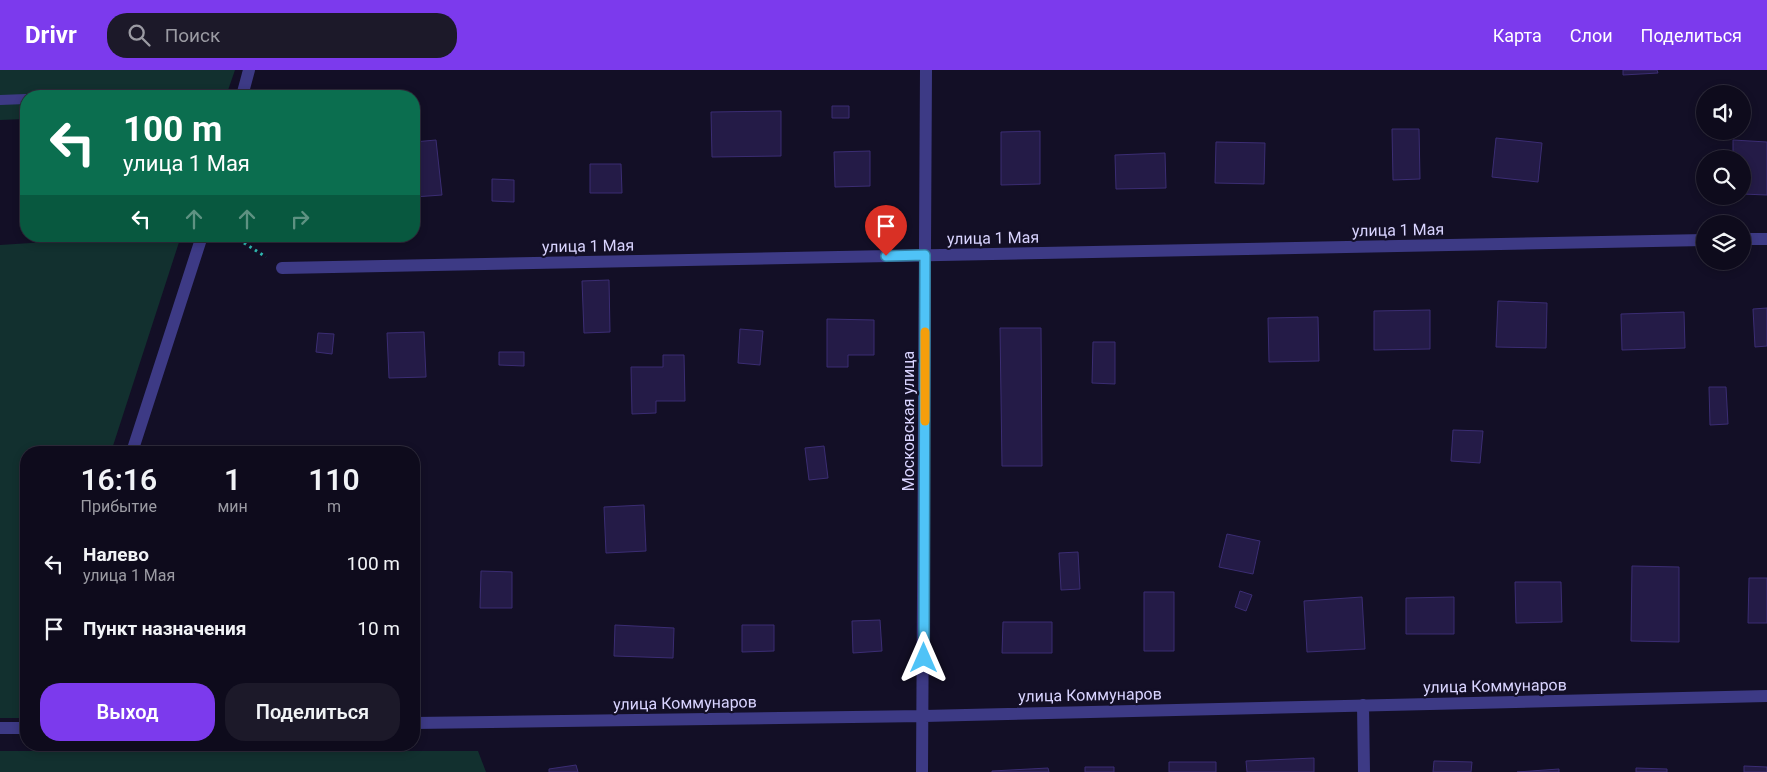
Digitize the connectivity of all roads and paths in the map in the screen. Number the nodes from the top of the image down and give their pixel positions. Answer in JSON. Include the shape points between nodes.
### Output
{"nodes":[{"id":1,"x":249,"y":70,"type":"edge"},
{"id":2,"x":926,"y":70,"type":"edge"},
{"id":3,"x":243,"y":90,"type":"edge"},
{"id":4,"x":20,"y":99,"type":"edge"},
{"id":5,"x":0,"y":100,"type":"edge"},
{"id":6,"x":1751,"y":239,"type":"edge"},
{"id":7,"x":1767,"y":239,"type":"edge"},
{"id":8,"x":1696,"y":240,"type":"edge"},
{"id":9,"x":200,"y":242,"type":"edge"},
{"id":10,"x":242,"y":242,"type":"edge"},
{"id":11,"x":925,"y":255,"type":"junction"},
{"id":12,"x":271,"y":260,"type":"dead end"},
{"id":13,"x":282,"y":268,"type":"dead end"},
{"id":14,"x":134,"y":446,"type":"edge"},
{"id":15,"x":1767,"y":696,"type":"edge"},
{"id":16,"x":1363,"y":705,"type":"junction"},
{"id":17,"x":924,"y":716,"type":"junction"},
{"id":18,"x":420,"y":723,"type":"edge"},
{"id":19,"x":0,"y":728,"type":"edge"},
{"id":20,"x":20,"y":728,"type":"edge"},
{"id":21,"x":922,"y":772,"type":"edge"},
{"id":22,"x":1364,"y":772,"type":"edge"}],
"edges":[{"from":1,"to":3,"type":"street"},
{"from":2,"to":11,"type":"street","name":"Московская улица"},
{"from":4,"to":5,"type":"lane"},
{"from":6,"to":7,"type":"street"},
{"from":8,"to":11,"type":"street","name":"улица 1 Мая"},
{"from":9,"to":14,"type":"street"},
{"from":10,"to":12,"type":"path"},
{"from":11,"to":13,"type":"street","name":"улица 1 Мая"},
{"from":11,"to":17,"type":"street","name":"Московская улица"},
{"from":15,"to":16,"type":"street","name":"улица Коммунаров"},
{"from":16,"to":17,"type":"street","name":"улица Коммунаров"},
{"from":16,"to":22,"type":"street"},
{"from":17,"to":18,"type":"street","name":"улица Коммунаров"},
{"from":17,"to":21,"type":"street","name":"Московская улица"},
{"from":19,"to":20,"type":"street"}]}
